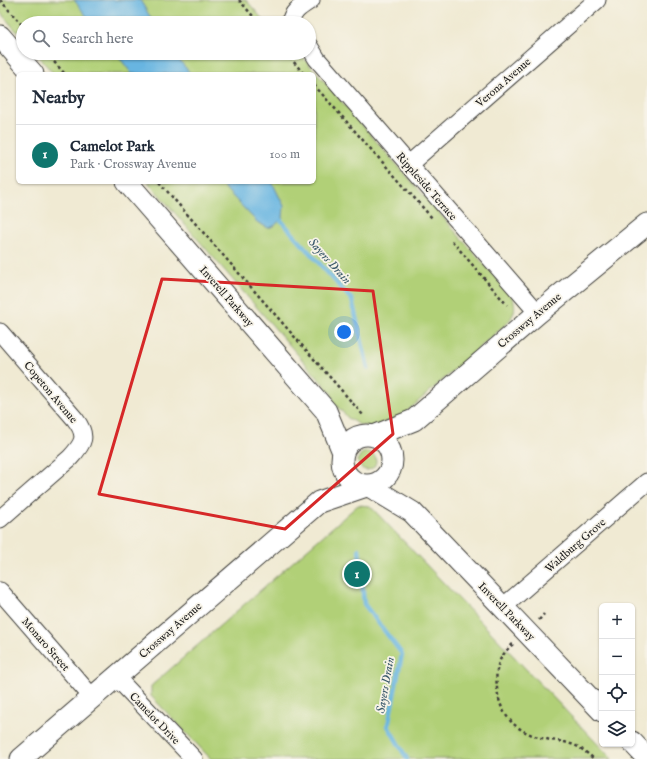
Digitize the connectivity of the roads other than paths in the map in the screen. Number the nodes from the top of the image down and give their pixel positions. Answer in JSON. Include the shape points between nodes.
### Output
{"nodes":[{"id":1,"x":311,"y":0,"type":"edge"},
{"id":2,"x":316,"y":0,"type":"edge"},
{"id":3,"x":597,"y":0,"type":"edge"},
{"id":4,"x":293,"y":16,"type":"edge"},
{"id":5,"x":304,"y":16,"type":"edge"},
{"id":6,"x":0,"y":36,"type":"edge"},
{"id":7,"x":16,"y":54,"type":"edge"},
{"id":8,"x":316,"y":58,"type":"edge"},
{"id":9,"x":21,"y":60,"type":"edge"},
{"id":10,"x":31,"y":72,"type":"edge"},
{"id":11,"x":408,"y":165,"type":"junction"},
{"id":12,"x":129,"y":184,"type":"edge"},
{"id":13,"x":647,"y":224,"type":"edge"},
{"id":14,"x":538,"y":313,"type":"junction"},
{"id":15,"x":0,"y":332,"type":"edge"},
{"id":16,"x":326,"y":411,"type":"junction"},
{"id":17,"x":414,"y":420,"type":"junction"},
{"id":18,"x":373,"y":436,"type":"junction"},
{"id":19,"x":342,"y":454,"type":"junction"},
{"id":20,"x":392,"y":460,"type":"junction"},
{"id":21,"x":647,"y":482,"type":"edge"},
{"id":22,"x":368,"y":486,"type":"junction"},
{"id":23,"x":320,"y":502,"type":"junction"},
{"id":24,"x":412,"y":512,"type":"junction"},
{"id":25,"x":0,"y":519,"type":"edge"},
{"id":26,"x":0,"y":591,"type":"edge"},
{"id":27,"x":503,"y":607,"type":"junction"},
{"id":28,"x":116,"y":677,"type":"junction"},
{"id":29,"x":92,"y":697,"type":"junction"},
{"id":30,"x":599,"y":708,"type":"edge"},
{"id":31,"x":21,"y":759,"type":"edge"},
{"id":32,"x":194,"y":759,"type":"edge"}],
"edges":[{"from":1,"to":4,"type":"street","via":[[299,8]]},
{"from":2,"to":5,"type":"street"},
{"from":3,"to":11,"type":"street","name":"Verona Avenue"},
{"from":6,"to":7,"type":"street"},
{"from":8,"to":11,"type":"street","name":"Rippleside Terrace"},
{"from":9,"to":10,"type":"street"},
{"from":11,"to":14,"type":"street","name":"Rippleside Terrace"},
{"from":12,"to":16,"type":"street","name":"Inverell Parkway"},
{"from":13,"to":14,"type":"street","name":"Crossway Avenue"},
{"from":14,"to":17,"type":"street","name":"Crossway Avenue"},
{"from":15,"to":25,"type":"street","name":"Copeton Avenue","via":[[75,419],[81,427],[83,438],[79,448],[70,458]]},
{"from":16,"to":18,"type":"street","name":"Inverell Parkway"},
{"from":16,"to":19,"type":"street","name":"Inverell Parkway"},
{"from":17,"to":18,"type":"street","name":"Crossway Avenue"},
{"from":17,"to":20,"type":"street","name":"Crossway Avenue"},
{"from":18,"to":19,"type":"street","via":[[357,437],[346,446]]},
{"from":18,"to":20,"type":"street","via":[[387,444]]},
{"from":19,"to":22,"type":"street","via":[[344,473],[357,484]]},
{"from":19,"to":23,"type":"street","name":"Crossway Avenue"},
{"from":20,"to":22,"type":"street","via":[[385,478]]},
{"from":20,"to":24,"type":"street","name":"Inverell Parkway"},
{"from":21,"to":27,"type":"street","name":"Waldburg Grove"},
{"from":22,"to":23,"type":"street","name":"Crossway Avenue"},
{"from":22,"to":24,"type":"street","name":"Inverell Parkway"},
{"from":23,"to":28,"type":"street","name":"Crossway Avenue"},
{"from":24,"to":27,"type":"street","name":"Inverell Parkway"},
{"from":26,"to":29,"type":"street","name":"Monaro Street"},
{"from":27,"to":30,"type":"street","name":"Inverell Parkway"},
{"from":28,"to":29,"type":"street","name":"Crossway Avenue"},
{"from":28,"to":32,"type":"street","name":"Camelot Drive"},
{"from":29,"to":31,"type":"street","name":"Crossway Avenue"}]}
